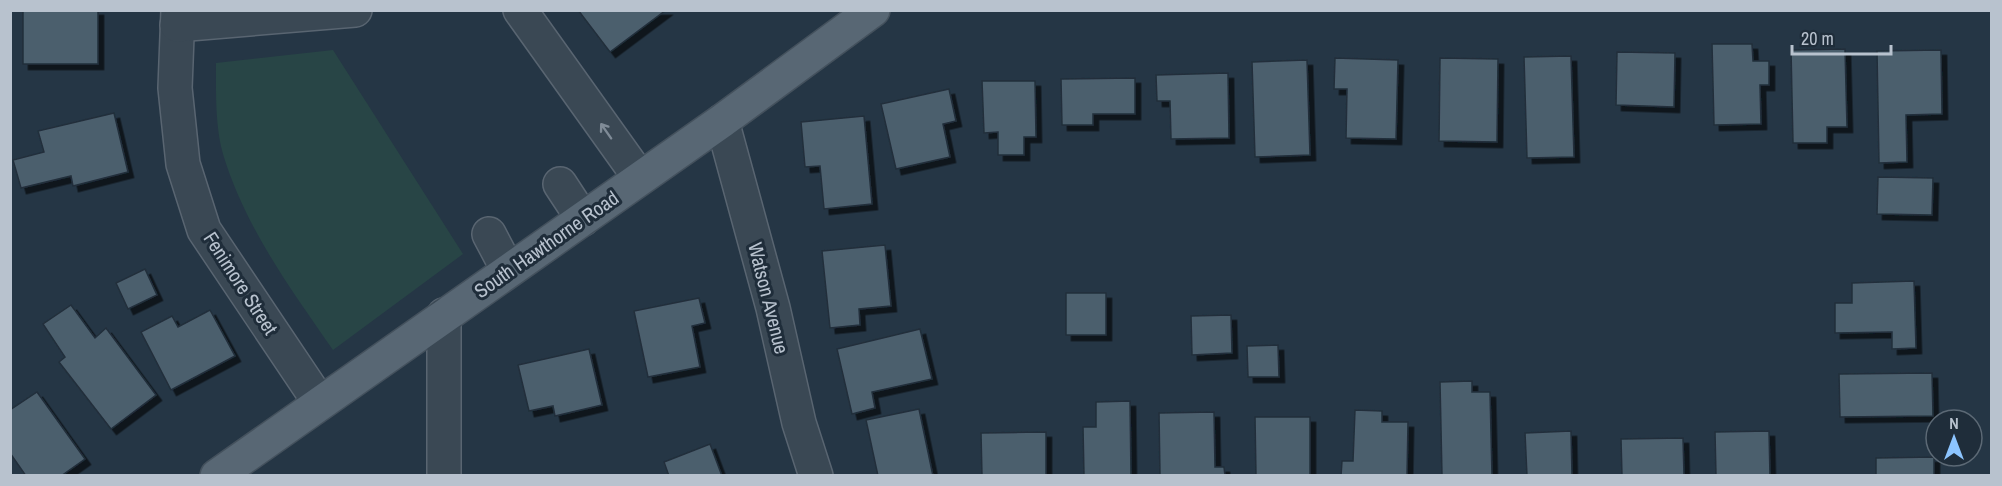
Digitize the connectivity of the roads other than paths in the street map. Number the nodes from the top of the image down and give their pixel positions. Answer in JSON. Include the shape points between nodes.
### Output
{"nodes":[{"id":1,"x":355,"y":10,"type":"edge"},
{"id":2,"x":520,"y":10,"type":"edge"},
{"id":3,"x":873,"y":10,"type":"edge"},
{"id":4,"x":177,"y":18,"type":"edge"},
{"id":5,"x":543,"y":26,"type":"edge"},
{"id":6,"x":722,"y":121,"type":"junction"},
{"id":7,"x":640,"y":178,"type":"junction"},
{"id":8,"x":560,"y":184,"type":"dead end"},
{"id":9,"x":583,"y":219,"type":"junction"},
{"id":10,"x":489,"y":234,"type":"dead end"},
{"id":11,"x":508,"y":270,"type":"junction"},
{"id":12,"x":444,"y":315,"type":"junction"},
{"id":13,"x":320,"y":403,"type":"junction"},
{"id":14,"x":217,"y":476,"type":"edge"},
{"id":15,"x":444,"y":476,"type":"edge"},
{"id":16,"x":816,"y":476,"type":"edge"}],
"edges":[{"from":1,"to":4,"type":"street"},
{"from":2,"to":5,"type":"street"},
{"from":3,"to":6,"type":"main road","name":"South Hawthorne Road"},
{"from":4,"to":13,"type":"street","name":"Fenimore Street","via":[[175,88],[183,164],[204,230]]},
{"from":7,"to":5,"type":"street","one_way":true},
{"from":6,"to":7,"type":"main road","name":"South Hawthorne Road"},
{"from":6,"to":16,"type":"street","name":"Watson Avenue"},
{"from":7,"to":9,"type":"main road","name":"South Hawthorne Road"},
{"from":8,"to":9,"type":"street"},
{"from":9,"to":11,"type":"main road","name":"South Hawthorne Road"},
{"from":10,"to":11,"type":"street"},
{"from":11,"to":12,"type":"main road","name":"South Hawthorne Road"},
{"from":12,"to":13,"type":"main road","name":"South Hawthorne Road"},
{"from":12,"to":15,"type":"street"},
{"from":13,"to":14,"type":"main road","name":"South Hawthorne Road"}]}
